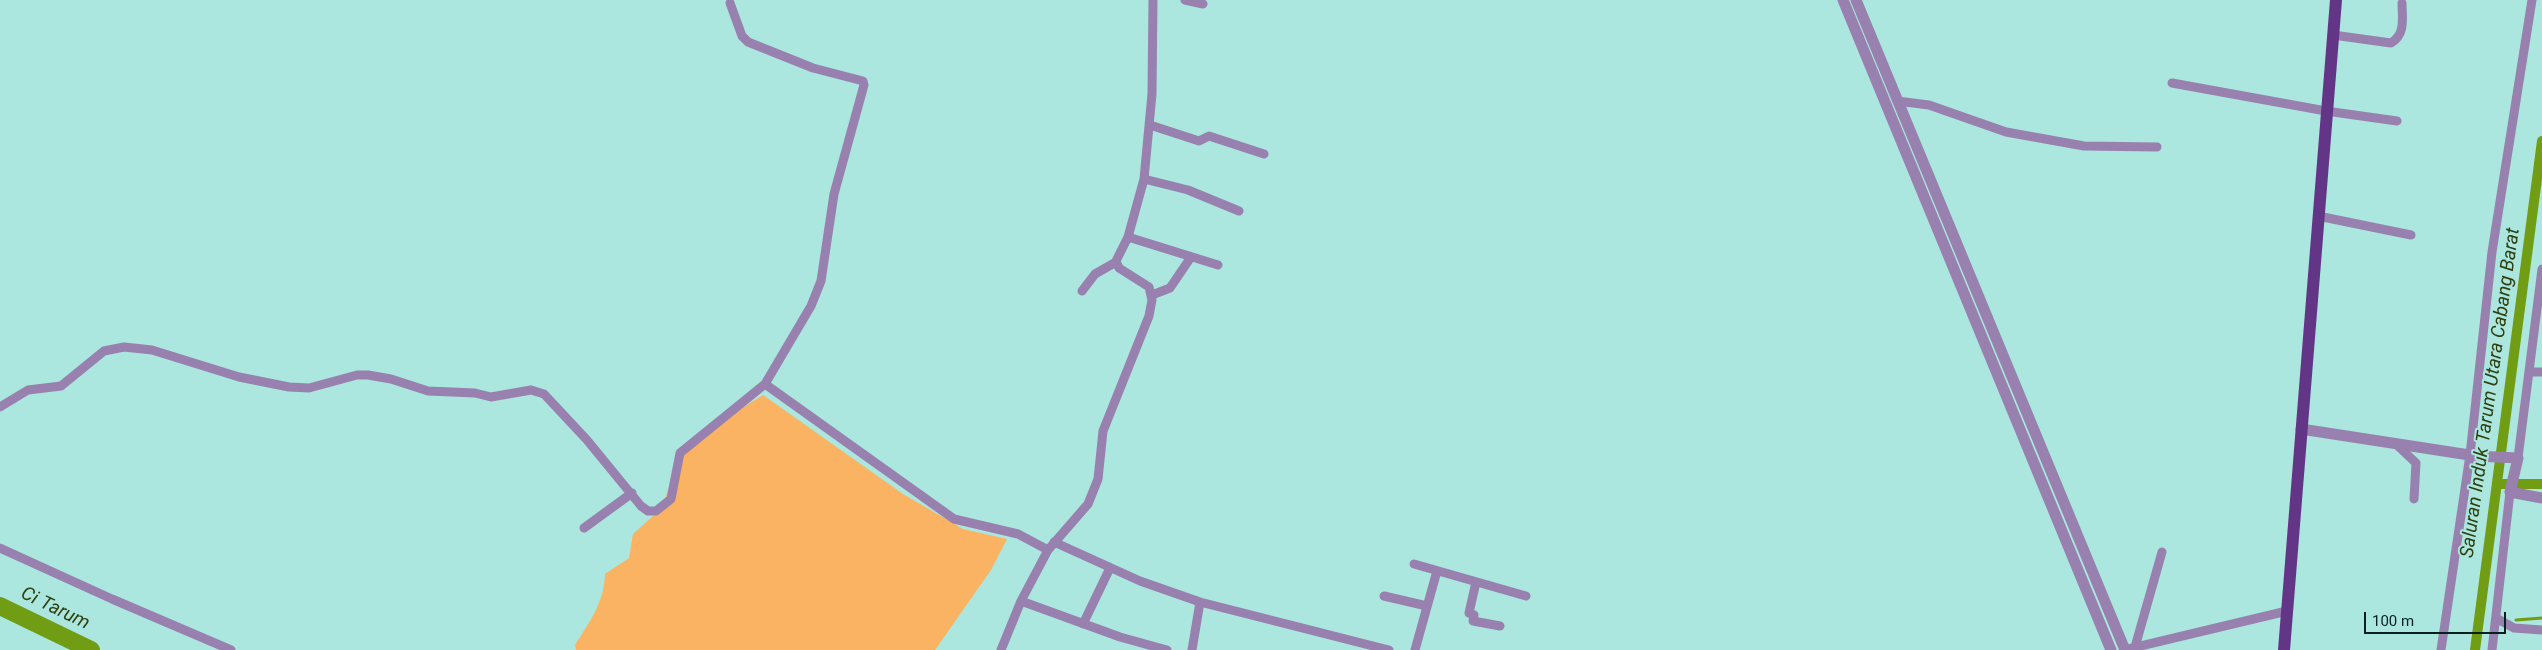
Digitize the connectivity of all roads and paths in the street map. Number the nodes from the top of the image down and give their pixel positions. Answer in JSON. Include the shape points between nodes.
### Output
{"nodes":[{"id":1,"x":1153,"y":0,"type":"edge"},
{"id":2,"x":1185,"y":0,"type":"edge"},
{"id":3,"x":1843,"y":0,"type":"edge"},
{"id":4,"x":1856,"y":0,"type":"edge"},
{"id":5,"x":2336,"y":0,"type":"edge"},
{"id":6,"x":2532,"y":0,"type":"edge"},
{"id":7,"x":730,"y":3,"type":"dead end"},
{"id":8,"x":2402,"y":3,"type":"dead end"},
{"id":9,"x":1203,"y":4,"type":"dead end"},
{"id":10,"x":2333,"y":35,"type":"junction"},
{"id":11,"x":2172,"y":83,"type":"dead end"},
{"id":12,"x":1897,"y":101,"type":"junction"},
{"id":13,"x":2326,"y":111,"type":"junction"},
{"id":14,"x":2397,"y":121,"type":"dead end"},
{"id":15,"x":1150,"y":125,"type":"junction"},
{"id":16,"x":2157,"y":146,"type":"dead end"},
{"id":17,"x":1264,"y":154,"type":"dead end"},
{"id":18,"x":1144,"y":179,"type":"junction"},
{"id":19,"x":1239,"y":211,"type":"dead end"},
{"id":20,"x":2318,"y":216,"type":"junction"},
{"id":21,"x":2411,"y":235,"type":"dead end"},
{"id":22,"x":1128,"y":237,"type":"junction"},
{"id":23,"x":1191,"y":257,"type":"junction"},
{"id":24,"x":1116,"y":262,"type":"junction"},
{"id":25,"x":1218,"y":265,"type":"dead end"},
{"id":26,"x":2542,"y":269,"type":"edge"},
{"id":27,"x":1082,"y":290,"type":"dead end"},
{"id":28,"x":1152,"y":295,"type":"junction"},
{"id":29,"x":2539,"y":325,"type":"edge"},
{"id":30,"x":2530,"y":372,"type":"junction"},
{"id":31,"x":2542,"y":372,"type":"edge"},
{"id":32,"x":765,"y":384,"type":"junction"},
{"id":33,"x":0,"y":407,"type":"edge"},
{"id":34,"x":2301,"y":429,"type":"junction"},
{"id":35,"x":2398,"y":446,"type":"junction"},
{"id":36,"x":2473,"y":456,"type":"junction"},
{"id":37,"x":2516,"y":458,"type":"junction"},
{"id":38,"x":2510,"y":492,"type":"junction"},
{"id":39,"x":632,"y":493,"type":"junction"},
{"id":40,"x":2542,"y":498,"type":"edge"},
{"id":41,"x":2414,"y":499,"type":"dead end"},
{"id":42,"x":584,"y":528,"type":"dead end"},
{"id":43,"x":1051,"y":546,"type":"junction"},
{"id":44,"x":0,"y":548,"type":"edge"},
{"id":45,"x":2162,"y":552,"type":"dead end"},
{"id":46,"x":1414,"y":564,"type":"dead end"},
{"id":47,"x":1110,"y":568,"type":"junction"},
{"id":48,"x":1437,"y":571,"type":"junction"},
{"id":49,"x":1476,"y":582,"type":"junction"},
{"id":50,"x":1384,"y":596,"type":"dead end"},
{"id":51,"x":1526,"y":596,"type":"dead end"},
{"id":52,"x":1021,"y":601,"type":"junction"},
{"id":53,"x":1200,"y":602,"type":"junction"},
{"id":54,"x":1427,"y":606,"type":"junction"},
{"id":55,"x":2287,"y":611,"type":"junction"},
{"id":56,"x":2496,"y":618,"type":"junction"},
{"id":57,"x":1083,"y":624,"type":"junction"},
{"id":58,"x":1500,"y":626,"type":"dead end"},
{"id":59,"x":2542,"y":630,"type":"edge"},
{"id":60,"x":2127,"y":649,"type":"edge"},
{"id":61,"x":231,"y":650,"type":"edge"},
{"id":62,"x":1002,"y":650,"type":"edge"},
{"id":63,"x":1167,"y":650,"type":"edge"},
{"id":64,"x":1192,"y":650,"type":"edge"},
{"id":65,"x":1389,"y":650,"type":"edge"},
{"id":66,"x":1415,"y":650,"type":"edge"},
{"id":67,"x":2110,"y":650,"type":"edge"},
{"id":68,"x":2284,"y":650,"type":"edge"},
{"id":69,"x":2441,"y":650,"type":"edge"},
{"id":70,"x":2492,"y":650,"type":"edge"}],
"edges":[{"from":1,"to":15,"type":"street"},
{"from":2,"to":9,"type":"street"},
{"from":3,"to":67,"type":"street"},
{"from":4,"to":12,"type":"street"},
{"from":5,"to":10,"type":"main road"},
{"from":6,"to":36,"type":"street","via":[[2492,252]]},
{"from":7,"to":32,"type":"street","via":[[742,36],[748,42],[813,68],[865,83],[834,194],[824,264],[816,294]]},
{"from":8,"to":10,"type":"street","via":[[2402,30],[2399,39],[2391,43]]},
{"from":10,"to":13,"type":"main road"},
{"from":11,"to":13,"type":"street"},
{"from":12,"to":16,"type":"street","via":[[1929,105],[2006,132],[2084,146]]},
{"from":12,"to":60,"type":"street"},
{"from":13,"to":14,"type":"street"},
{"from":13,"to":20,"type":"main road"},
{"from":15,"to":17,"type":"street","via":[[1199,141],[1209,136]]},
{"from":15,"to":18,"type":"street"},
{"from":18,"to":19,"type":"street","via":[[1188,190]]},
{"from":18,"to":22,"type":"street"},
{"from":20,"to":21,"type":"street"},
{"from":20,"to":34,"type":"main road"},
{"from":22,"to":23,"type":"street"},
{"from":22,"to":24,"type":"street"},
{"from":23,"to":25,"type":"street"},
{"from":23,"to":28,"type":"street","via":[[1170,288]]},
{"from":24,"to":27,"type":"street","via":[[1094,274]]},
{"from":24,"to":28,"type":"street","via":[[1119,268],[1146,284]]},
{"from":26,"to":29,"type":"street"},
{"from":28,"to":43,"type":"street","via":[[1147,324],[1104,432],[1098,479],[1092,496]]},
{"from":29,"to":30,"type":"street"},
{"from":30,"to":31,"type":"street"},
{"from":30,"to":37,"type":"street"},
{"from":32,"to":39,"type":"street","via":[[680,453],[668,504],[656,512],[648,511]]},
{"from":32,"to":43,"type":"street","via":[[954,518]]},
{"from":33,"to":39,"type":"street","via":[[28,390],[61,386],[104,352],[124,347],[163,352],[239,377],[289,387],[309,388],[362,375],[391,379],[422,391],[476,393],[491,397],[536,390],[544,394],[587,440]]},
{"from":34,"to":35,"type":"street"},
{"from":34,"to":55,"type":"main road"},
{"from":35,"to":36,"type":"street"},
{"from":35,"to":41,"type":"street","via":[[2416,463]]},
{"from":36,"to":37,"type":"street"},
{"from":36,"to":69,"type":"street"},
{"from":37,"to":38,"type":"street"},
{"from":38,"to":40,"type":"street"},
{"from":38,"to":56,"type":"street"},
{"from":39,"to":42,"type":"street"},
{"from":43,"to":47,"type":"street"},
{"from":43,"to":52,"type":"street"},
{"from":44,"to":61,"type":"street"},
{"from":45,"to":60,"type":"street"},
{"from":46,"to":48,"type":"street"},
{"from":47,"to":53,"type":"street"},
{"from":47,"to":57,"type":"street"},
{"from":48,"to":49,"type":"street"},
{"from":48,"to":54,"type":"street"},
{"from":49,"to":51,"type":"street"},
{"from":49,"to":58,"type":"street","via":[[1468,613],[1474,615],[1473,621]]},
{"from":50,"to":54,"type":"street"},
{"from":52,"to":57,"type":"street"},
{"from":52,"to":62,"type":"street"},
{"from":53,"to":64,"type":"street"},
{"from":53,"to":65,"type":"street"},
{"from":54,"to":66,"type":"street"},
{"from":55,"to":60,"type":"street"},
{"from":55,"to":68,"type":"main road"},
{"from":56,"to":59,"type":"street","via":[[2514,628]]},
{"from":56,"to":70,"type":"street"},
{"from":57,"to":63,"type":"street"}]}
